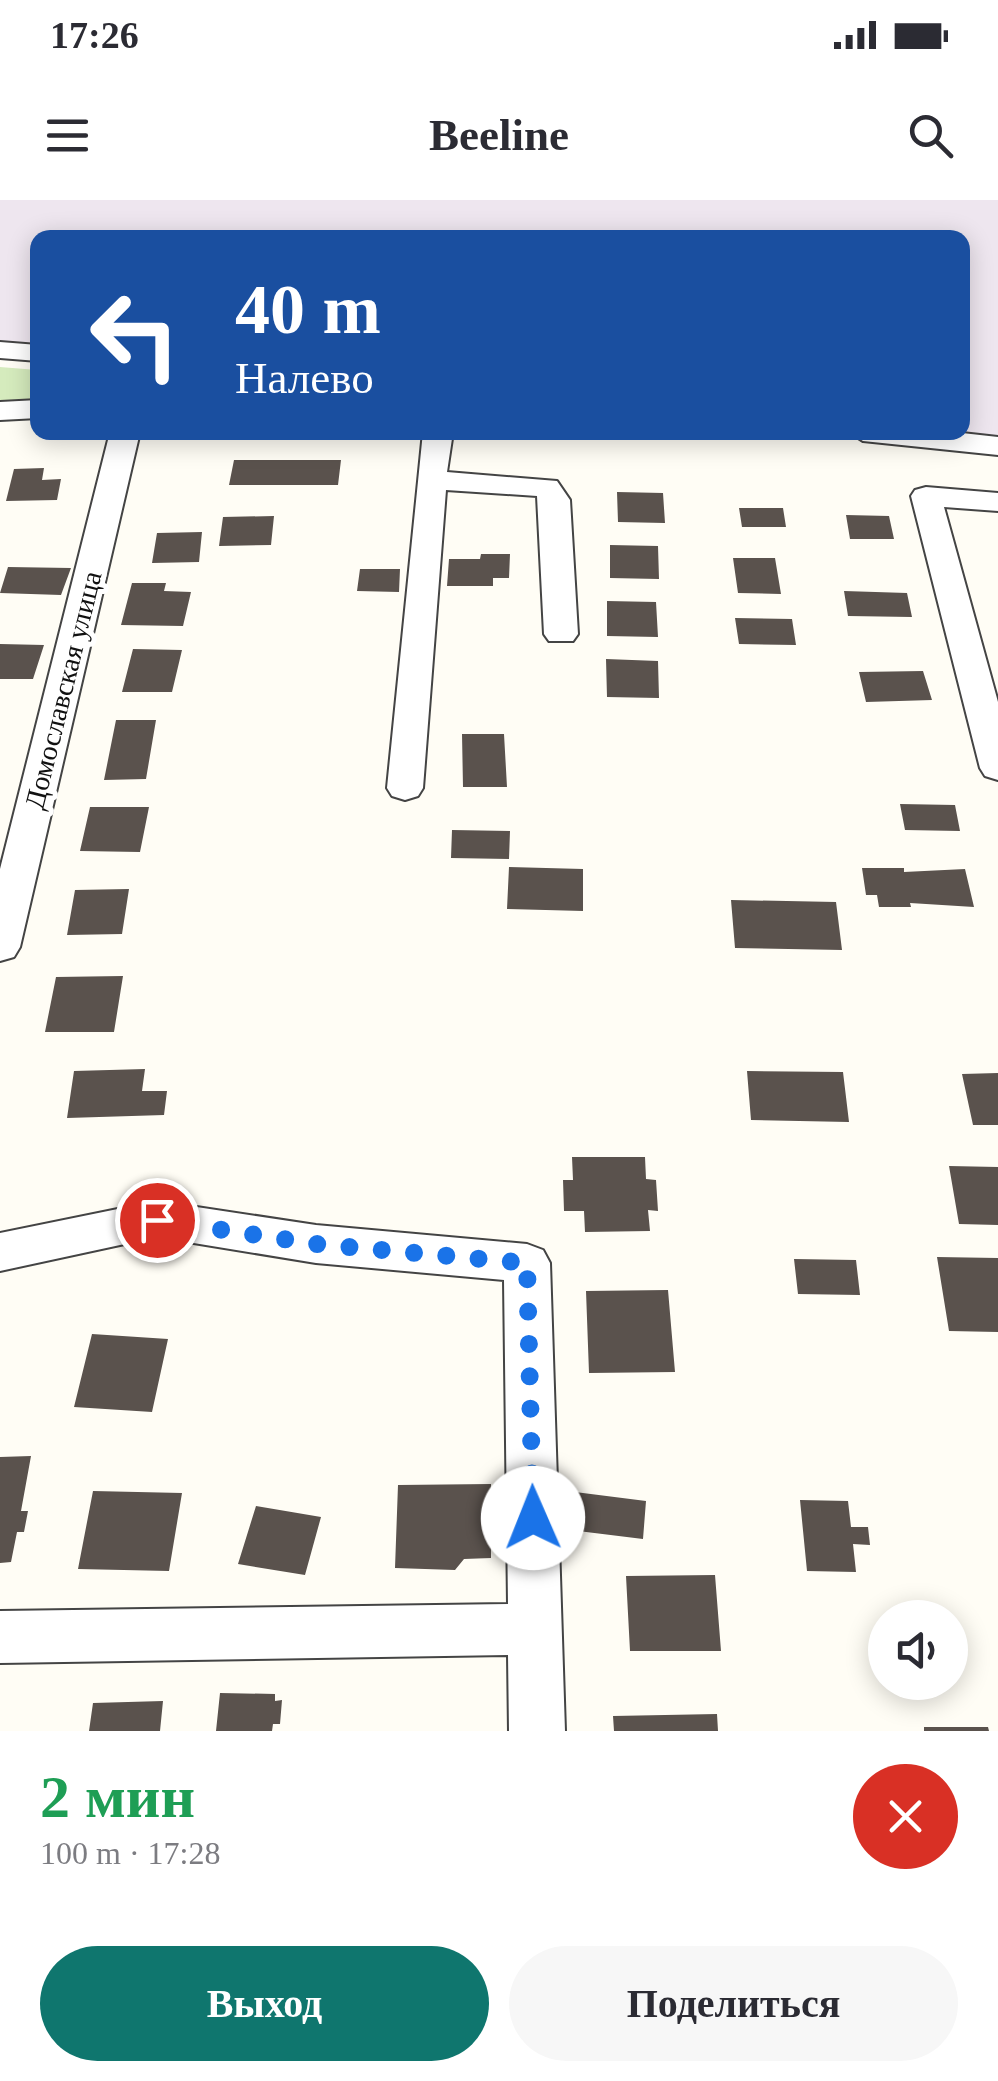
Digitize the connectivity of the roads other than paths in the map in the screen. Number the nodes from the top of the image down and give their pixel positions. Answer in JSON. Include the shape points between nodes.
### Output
{"nodes":[{"id":1,"x":0,"y":350,"type":"edge"},
{"id":2,"x":30,"y":352,"type":"edge"},
{"id":3,"x":30,"y":409,"type":"edge"},
{"id":4,"x":0,"y":411,"type":"edge"},
{"id":5,"x":123,"y":440,"type":"edge"},
{"id":6,"x":437,"y":440,"type":"edge"},
{"id":7,"x":940,"y":440,"type":"edge"},
{"id":8,"x":998,"y":446,"type":"edge"},
{"id":9,"x":431,"y":480,"type":"junction"},
{"id":10,"x":998,"y":502,"type":"edge"},
{"id":11,"x":561,"y":634,"type":"dead end"},
{"id":12,"x":998,"y":768,"type":"edge"},
{"id":13,"x":405,"y":788,"type":"dead end"},
{"id":14,"x":0,"y":947,"type":"edge"},
{"id":15,"x":0,"y":1252,"type":"edge"},
{"id":16,"x":535,"y":1630,"type":"junction"},
{"id":17,"x":0,"y":1637,"type":"edge"},
{"id":18,"x":537,"y":1731,"type":"edge"}],
"edges":[{"from":1,"to":2,"type":"street"},
{"from":3,"to":4,"type":"street"},
{"from":5,"to":14,"type":"street","name":"Домославская улица"},
{"from":6,"to":9,"type":"street"},
{"from":7,"to":8,"type":"street"},
{"from":9,"to":11,"type":"street","via":[[546,487],[556,500]]},
{"from":9,"to":13,"type":"street"},
{"from":10,"to":12,"type":"street","via":[[926,496]]},
{"from":15,"to":16,"type":"street","via":[[157,1220],[316,1244],[527,1263]]},
{"from":16,"to":17,"type":"street"},
{"from":16,"to":18,"type":"street"}]}
